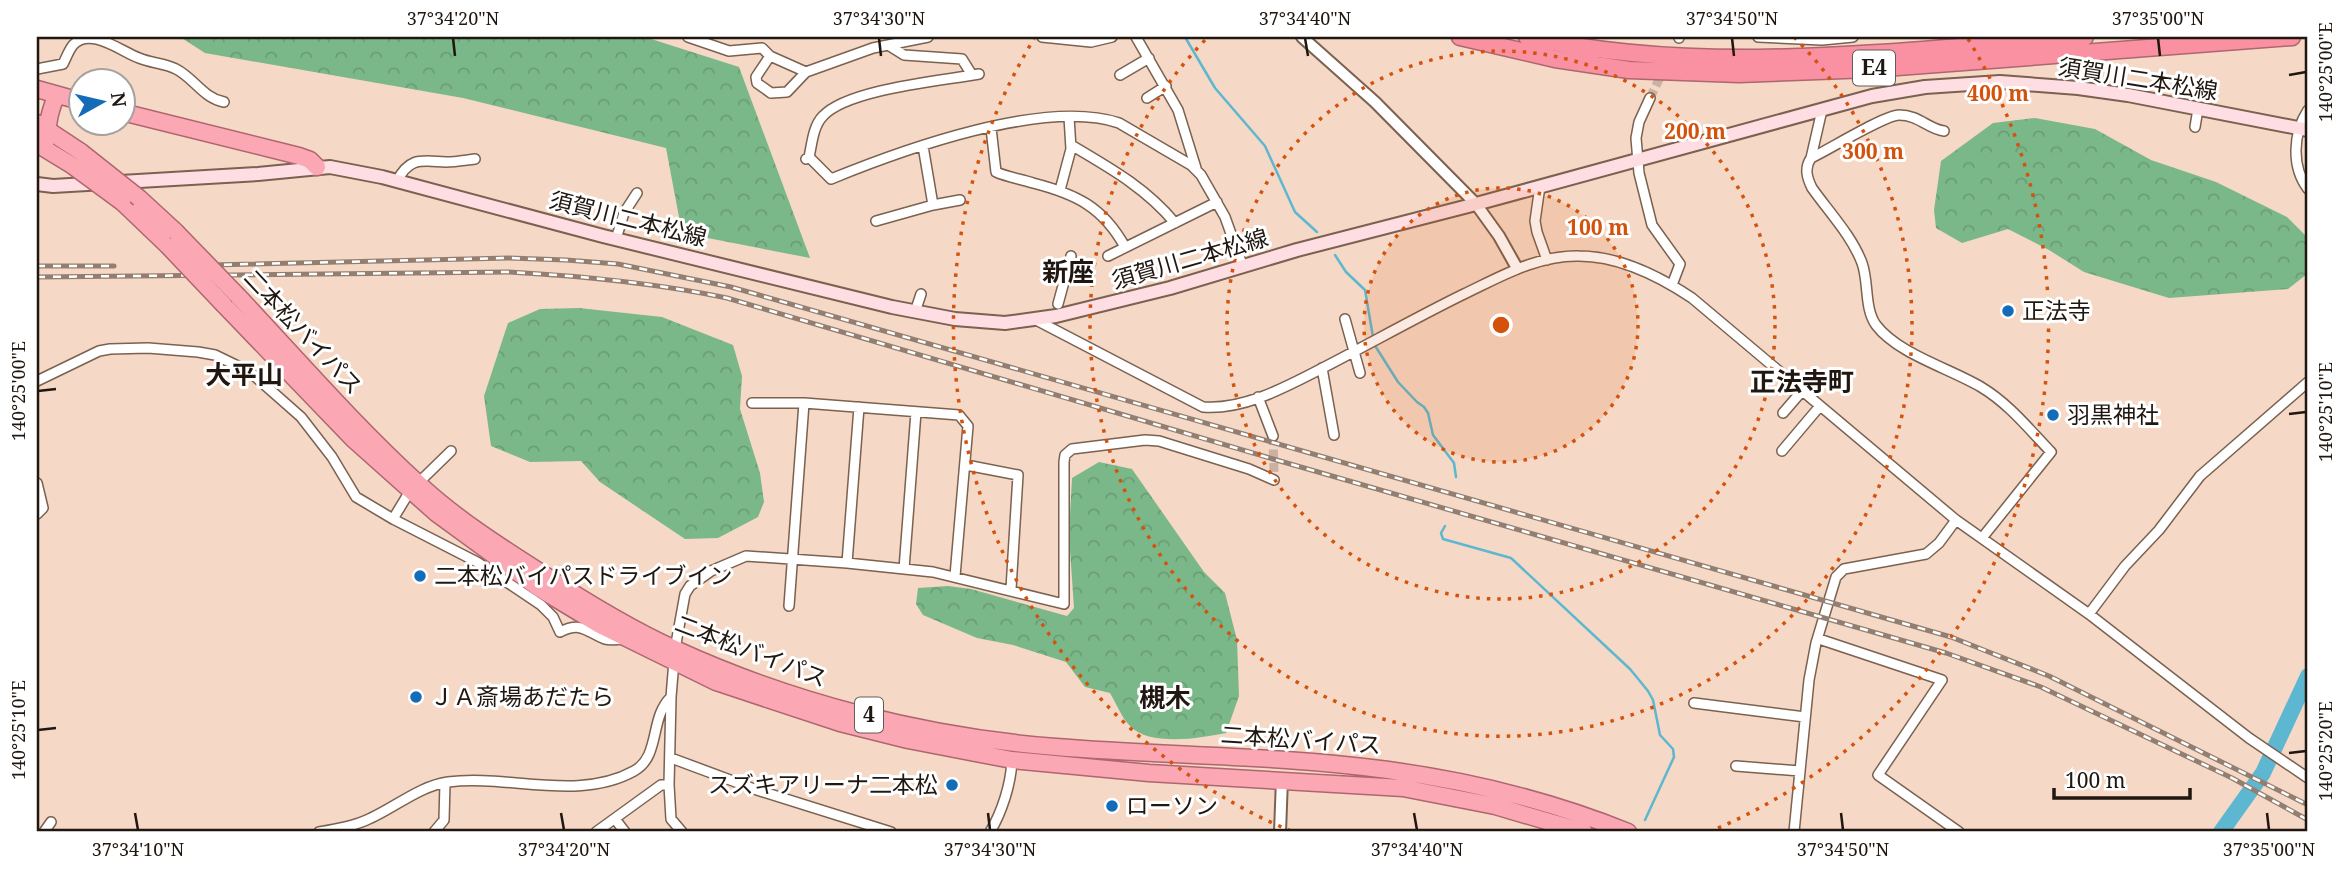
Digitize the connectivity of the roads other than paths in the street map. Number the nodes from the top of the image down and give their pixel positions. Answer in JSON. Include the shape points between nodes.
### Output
{"nodes":[{"id":1,"x":688,"y":37,"type":"edge"},
{"id":2,"x":928,"y":37,"type":"edge"},
{"id":3,"x":1042,"y":37,"type":"edge"},
{"id":4,"x":1112,"y":37,"type":"edge"},
{"id":5,"x":1136,"y":37,"type":"edge"},
{"id":6,"x":1302,"y":37,"type":"edge"},
{"id":7,"x":1460,"y":37,"type":"edge"},
{"id":8,"x":1527,"y":37,"type":"edge"},
{"id":9,"x":1758,"y":37,"type":"edge"},
{"id":10,"x":1853,"y":37,"type":"edge"},
{"id":11,"x":2084,"y":37,"type":"edge"},
{"id":12,"x":2292,"y":37,"type":"edge"},
{"id":13,"x":888,"y":45,"type":"junction"},
{"id":14,"x":770,"y":56,"type":"junction"},
{"id":15,"x":1149,"y":58,"type":"junction"},
{"id":16,"x":37,"y":69,"type":"edge"},
{"id":17,"x":806,"y":72,"type":"junction"},
{"id":18,"x":1120,"y":75,"type":"dead end"},
{"id":19,"x":1166,"y":86,"type":"junction"},
{"id":20,"x":37,"y":89,"type":"edge"},
{"id":21,"x":57,"y":95,"type":"junction"},
{"id":22,"x":66,"y":97,"type":"edge"},
{"id":23,"x":1147,"y":98,"type":"dead end"},
{"id":24,"x":1650,"y":98,"type":"tunnel mouth"},
{"id":25,"x":224,"y":103,"type":"dead end"},
{"id":26,"x":2198,"y":109,"type":"junction"},
{"id":27,"x":1822,"y":110,"type":"junction"},
{"id":28,"x":2308,"y":110,"type":"edge"},
{"id":29,"x":136,"y":115,"type":"edge"},
{"id":30,"x":1069,"y":117,"type":"junction"},
{"id":31,"x":43,"y":127,"type":"edge"},
{"id":32,"x":2195,"y":127,"type":"dead end"},
{"id":33,"x":990,"y":128,"type":"junction"},
{"id":34,"x":2304,"y":129,"type":"edge"},
{"id":35,"x":1944,"y":131,"type":"dead end"},
{"id":36,"x":1071,"y":145,"type":"junction"},
{"id":37,"x":40,"y":146,"type":"edge"},
{"id":38,"x":923,"y":146,"type":"junction"},
{"id":39,"x":1811,"y":158,"type":"junction"},
{"id":40,"x":77,"y":159,"type":"junction"},
{"id":41,"x":475,"y":159,"type":"dead end"},
{"id":42,"x":1638,"y":161,"type":"junction"},
{"id":43,"x":317,"y":167,"type":"junction"},
{"id":44,"x":1197,"y":170,"type":"junction"},
{"id":45,"x":397,"y":181,"type":"junction"},
{"id":46,"x":37,"y":184,"type":"edge"},
{"id":47,"x":1540,"y":186,"type":"junction"},
{"id":48,"x":2308,"y":189,"type":"edge"},
{"id":49,"x":1060,"y":190,"type":"junction"},
{"id":50,"x":637,"y":193,"type":"dead end"},
{"id":51,"x":960,"y":200,"type":"dead end"},
{"id":52,"x":1217,"y":202,"type":"junction"},
{"id":53,"x":1476,"y":204,"type":"junction"},
{"id":54,"x":933,"y":205,"type":"junction"},
{"id":55,"x":876,"y":221,"type":"dead end"},
{"id":56,"x":1175,"y":223,"type":"junction"},
{"id":57,"x":172,"y":239,"type":"junction"},
{"id":58,"x":616,"y":239,"type":"junction"},
{"id":59,"x":1125,"y":247,"type":"junction"},
{"id":60,"x":1071,"y":256,"type":"dead end"},
{"id":61,"x":1108,"y":256,"type":"dead end"},
{"id":62,"x":1547,"y":260,"type":"junction"},
{"id":63,"x":1243,"y":267,"type":"junction"},
{"id":64,"x":1517,"y":268,"type":"junction"},
{"id":65,"x":1672,"y":285,"type":"junction"},
{"id":66,"x":921,"y":294,"type":"dead end"},
{"id":67,"x":1058,"y":304,"type":"dead end"},
{"id":68,"x":915,"y":312,"type":"junction"},
{"id":69,"x":1345,"y":319,"type":"dead end"},
{"id":70,"x":1036,"y":320,"type":"junction"},
{"id":71,"x":1355,"y":351,"type":"junction"},
{"id":72,"x":1322,"y":368,"type":"junction"},
{"id":73,"x":1360,"y":373,"type":"dead end"},
{"id":74,"x":37,"y":381,"type":"edge"},
{"id":75,"x":2308,"y":382,"type":"edge"},
{"id":76,"x":1802,"y":391,"type":"junction"},
{"id":77,"x":1258,"y":397,"type":"junction"},
{"id":78,"x":752,"y":403,"type":"dead end"},
{"id":79,"x":804,"y":403,"type":"junction"},
{"id":80,"x":1820,"y":406,"type":"junction"},
{"id":81,"x":859,"y":407,"type":"junction"},
{"id":82,"x":916,"y":412,"type":"junction"},
{"id":83,"x":1783,"y":413,"type":"dead end"},
{"id":84,"x":1334,"y":435,"type":"dead end"},
{"id":85,"x":1273,"y":436,"type":"tunnel mouth"},
{"id":86,"x":451,"y":451,"type":"dead end"},
{"id":87,"x":1782,"y":451,"type":"dead end"},
{"id":88,"x":966,"y":465,"type":"junction"},
{"id":89,"x":1274,"y":480,"type":"dead end"},
{"id":90,"x":37,"y":483,"type":"edge"},
{"id":91,"x":414,"y":487,"type":"junction"},
{"id":92,"x":37,"y":514,"type":"edge"},
{"id":93,"x":393,"y":519,"type":"junction"},
{"id":94,"x":1956,"y":520,"type":"junction"},
{"id":95,"x":1982,"y":538,"type":"junction"},
{"id":96,"x":794,"y":560,"type":"junction"},
{"id":97,"x":847,"y":563,"type":"junction"},
{"id":98,"x":904,"y":569,"type":"junction"},
{"id":99,"x":955,"y":576,"type":"junction"},
{"id":100,"x":1011,"y":589,"type":"junction"},
{"id":101,"x":789,"y":606,"type":"dead end"},
{"id":102,"x":2089,"y":614,"type":"junction"},
{"id":103,"x":629,"y":639,"type":"junction"},
{"id":104,"x":1819,"y":639,"type":"junction"},
{"id":105,"x":675,"y":656,"type":"junction"},
{"id":106,"x":671,"y":697,"type":"junction"},
{"id":107,"x":1694,"y":703,"type":"dead end"},
{"id":108,"x":1805,"y":717,"type":"junction"},
{"id":109,"x":671,"y":758,"type":"junction"},
{"id":110,"x":1012,"y":760,"type":"junction"},
{"id":111,"x":1736,"y":766,"type":"dead end"},
{"id":112,"x":1800,"y":771,"type":"junction"},
{"id":113,"x":2308,"y":778,"type":"edge"},
{"id":114,"x":1282,"y":779,"type":"junction"},
{"id":115,"x":445,"y":783,"type":"junction"},
{"id":116,"x":670,"y":785,"type":"junction"},
{"id":117,"x":615,"y":818,"type":"junction"},
{"id":118,"x":51,"y":822,"type":"dead end"},
{"id":119,"x":44,"y":832,"type":"edge"},
{"id":120,"x":319,"y":832,"type":"edge"},
{"id":121,"x":434,"y":832,"type":"edge"},
{"id":122,"x":596,"y":832,"type":"edge"},
{"id":123,"x":625,"y":832,"type":"edge"},
{"id":124,"x":682,"y":832,"type":"edge"},
{"id":125,"x":891,"y":832,"type":"edge"},
{"id":126,"x":990,"y":832,"type":"edge"},
{"id":127,"x":1280,"y":832,"type":"edge"},
{"id":128,"x":1584,"y":832,"type":"edge"},
{"id":129,"x":1628,"y":832,"type":"edge"},
{"id":130,"x":1794,"y":832,"type":"edge"},
{"id":131,"x":1959,"y":832,"type":"edge"}],
"edges":[{"from":1,"to":14,"type":"street","via":[[729,51],[762,48]]},
{"from":2,"to":13,"type":"street"},
{"from":3,"to":4,"type":"street","via":[[1091,42]]},
{"from":5,"to":15,"type":"street"},
{"from":6,"to":53,"type":"street","via":[[1376,102]]},
{"from":7,"to":12,"type":"highway","number":"E4","via":[[1629,70],[1738,74],[1871,69]]},
{"from":8,"to":11,"type":"highway","number":"E4","via":[[1630,53],[1739,58]]},
{"from":9,"to":10,"type":"street"},
{"from":13,"to":17,"type":"street"},
{"from":13,"to":38,"type":"street","via":[[904,55],[962,60],[975,74],[864,94],[832,109],[817,123],[807,158],[831,179]]},
{"from":14,"to":17,"type":"street"},
{"from":14,"to":17,"type":"street","via":[[756,77],[771,93],[787,92]]},
{"from":15,"to":18,"type":"street"},
{"from":15,"to":19,"type":"street"},
{"from":16,"to":25,"type":"street","via":[[63,64],[72,46],[88,38],[176,69],[213,100]]},
{"from":19,"to":23,"type":"street"},
{"from":19,"to":44,"type":"street"},
{"from":20,"to":21,"type":"highway"},
{"from":21,"to":22,"type":"highway"},
{"from":21,"to":31,"type":"highway"},
{"from":24,"to":42,"type":"street","via":[[1639,122]]},
{"from":26,"to":27,"type":"main road","name":"須賀川二本松線","via":[[2078,88],[2000,82],[1925,87]]},
{"from":26,"to":32,"type":"street"},
{"from":26,"to":34,"type":"main road","name":"須賀川二本松線"},
{"from":27,"to":39,"type":"street"},
{"from":27,"to":42,"type":"main road","name":"須賀川二本松線"},
{"from":28,"to":34,"type":"street"},
{"from":29,"to":43,"type":"highway","via":[[299,156]]},
{"from":30,"to":33,"type":"street"},
{"from":30,"to":36,"type":"street"},
{"from":30,"to":44,"type":"street","via":[[1118,123]]},
{"from":31,"to":37,"type":"highway"},
{"from":31,"to":40,"type":"highway","name":"二本松バイパス","number":"4"},
{"from":33,"to":38,"type":"street"},
{"from":33,"to":49,"type":"street","via":[[996,172]]},
{"from":34,"to":48,"type":"street","via":[[2296,142],[2298,171]]},
{"from":35,"to":39,"type":"street","via":[[1917,118],[1896,115]]},
{"from":36,"to":49,"type":"street"},
{"from":36,"to":56,"type":"street","via":[[1125,176]]},
{"from":37,"to":40,"type":"highway","name":"二本松バイパス","number":"4"},
{"from":38,"to":54,"type":"street"},
{"from":39,"to":95,"type":"street","via":[[1807,177],[1861,260],[1876,324],[1899,345],[2001,401],[2051,452]]},
{"from":40,"to":57,"type":"highway","name":"二本松バイパス","number":"4","bridge":true,"via":[[122,202]]},
{"from":40,"to":57,"type":"highway","name":"二本松バイパス","number":"4","bridge":true,"via":[[139,198]]},
{"from":41,"to":45,"type":"street","via":[[417,161],[403,170]]},
{"from":42,"to":47,"type":"main road","name":"須賀川二本松線"},
{"from":42,"to":65,"type":"street","via":[[1652,225],[1680,264]]},
{"from":43,"to":45,"type":"main road","name":"須賀川二本松線"},
{"from":43,"to":46,"type":"main road","name":"須賀川二本松線"},
{"from":44,"to":52,"type":"street"},
{"from":45,"to":58,"type":"main road","name":"須賀川二本松線"},
{"from":47,"to":53,"type":"main road","name":"須賀川二本松線"},
{"from":47,"to":62,"type":"street","via":[[1535,221]]},
{"from":49,"to":59,"type":"street","via":[[1103,215]]},
{"from":50,"to":58,"type":"street","via":[[624,213]]},
{"from":51,"to":54,"type":"street"},
{"from":52,"to":56,"type":"street"},
{"from":52,"to":63,"type":"street"},
{"from":53,"to":63,"type":"main road","name":"須賀川二本松線"},
{"from":53,"to":64,"type":"street"},
{"from":54,"to":55,"type":"street"},
{"from":56,"to":59,"type":"street"},
{"from":57,"to":91,"type":"highway","name":"二本松バイパス","number":"4","bridge":true,"via":[[378,445]]},
{"from":58,"to":68,"type":"main road","name":"須賀川二本松線"},
{"from":59,"to":61,"type":"street"},
{"from":60,"to":67,"type":"street"},
{"from":62,"to":64,"type":"street"},
{"from":62,"to":65,"type":"street","via":[[1582,256],[1615,261]]},
{"from":63,"to":70,"type":"main road","name":"須賀川二本松線"},
{"from":64,"to":71,"type":"street"},
{"from":65,"to":76,"type":"street"},
{"from":66,"to":68,"type":"street"},
{"from":68,"to":70,"type":"main road","name":"須賀川二本松線","via":[[1005,323]]},
{"from":69,"to":71,"type":"street"},
{"from":70,"to":77,"type":"street","via":[[1203,407],[1223,408]]},
{"from":71,"to":72,"type":"street"},
{"from":71,"to":73,"type":"street"},
{"from":72,"to":77,"type":"street"},
{"from":72,"to":84,"type":"street"},
{"from":74,"to":93,"type":"street","via":[[110,349],[215,355],[250,372],[285,401],[332,457],[356,497]]},
{"from":75,"to":102,"type":"street","via":[[2200,476]]},
{"from":76,"to":80,"type":"street"},
{"from":76,"to":83,"type":"street"},
{"from":77,"to":85,"type":"street"},
{"from":78,"to":79,"type":"street"},
{"from":79,"to":81,"type":"street"},
{"from":79,"to":96,"type":"street"},
{"from":80,"to":87,"type":"street"},
{"from":80,"to":94,"type":"street"},
{"from":81,"to":82,"type":"street"},
{"from":81,"to":97,"type":"street"},
{"from":82,"to":88,"type":"street","via":[[959,415],[968,426]]},
{"from":82,"to":98,"type":"street"},
{"from":86,"to":91,"type":"street"},
{"from":88,"to":99,"type":"street"},
{"from":88,"to":100,"type":"street","via":[[1018,475]]},
{"from":89,"to":100,"type":"street","via":[[1159,441],[1072,449],[1065,455],[1064,604]]},
{"from":90,"to":92,"type":"street","via":[[43,508]]},
{"from":91,"to":93,"type":"street"},
{"from":91,"to":103,"type":"highway","name":"二本松バイパス","number":"4","via":[[436,513],[540,589]]},
{"from":91,"to":105,"type":"highway","name":"二本松バイパス","number":"4"},
{"from":93,"to":103,"type":"street","via":[[509,583],[541,605],[560,632],[583,627],[608,640]]},
{"from":94,"to":95,"type":"street"},
{"from":94,"to":104,"type":"street","via":[[1926,554],[1839,572]]},
{"from":95,"to":102,"type":"street"},
{"from":96,"to":97,"type":"street"},
{"from":96,"to":101,"type":"street"},
{"from":96,"to":105,"type":"street","via":[[746,556],[690,586],[683,601]]},
{"from":97,"to":98,"type":"street"},
{"from":98,"to":99,"type":"street"},
{"from":99,"to":100,"type":"street"},
{"from":102,"to":113,"type":"street"},
{"from":103,"to":105,"type":"highway","name":"二本松バイパス","number":"4"},
{"from":104,"to":108,"type":"street"},
{"from":104,"to":131,"type":"street","via":[[1942,680],[1878,775]]},
{"from":105,"to":106,"type":"street"},
{"from":105,"to":110,"type":"highway","name":"二本松バイパス","number":"4","via":[[716,682],[840,723]]},
{"from":105,"to":129,"type":"highway","name":"二本松バイパス","number":"4","via":[[912,727],[1053,747],[1388,769],[1547,803]]},
{"from":106,"to":109,"type":"street"},
{"from":106,"to":115,"type":"street","via":[[660,709],[645,762],[619,777],[583,785]]},
{"from":107,"to":108,"type":"street"},
{"from":108,"to":112,"type":"street"},
{"from":109,"to":116,"type":"street"},
{"from":109,"to":125,"type":"street"},
{"from":110,"to":114,"type":"highway","name":"二本松バイパス","number":"4"},
{"from":110,"to":126,"type":"street","via":[[1006,793]]},
{"from":111,"to":112,"type":"street"},
{"from":112,"to":130,"type":"street"},
{"from":114,"to":127,"type":"street"},
{"from":114,"to":128,"type":"highway","name":"二本松バイパス","number":"4","via":[[1429,793]]},
{"from":115,"to":120,"type":"street","via":[[417,792],[368,819]]},
{"from":115,"to":121,"type":"street","via":[[444,820]]},
{"from":116,"to":117,"type":"street","via":[[660,785]]},
{"from":116,"to":124,"type":"street","via":[[671,819]]},
{"from":117,"to":122,"type":"street"},
{"from":117,"to":123,"type":"street"},
{"from":118,"to":119,"type":"street"}]}
